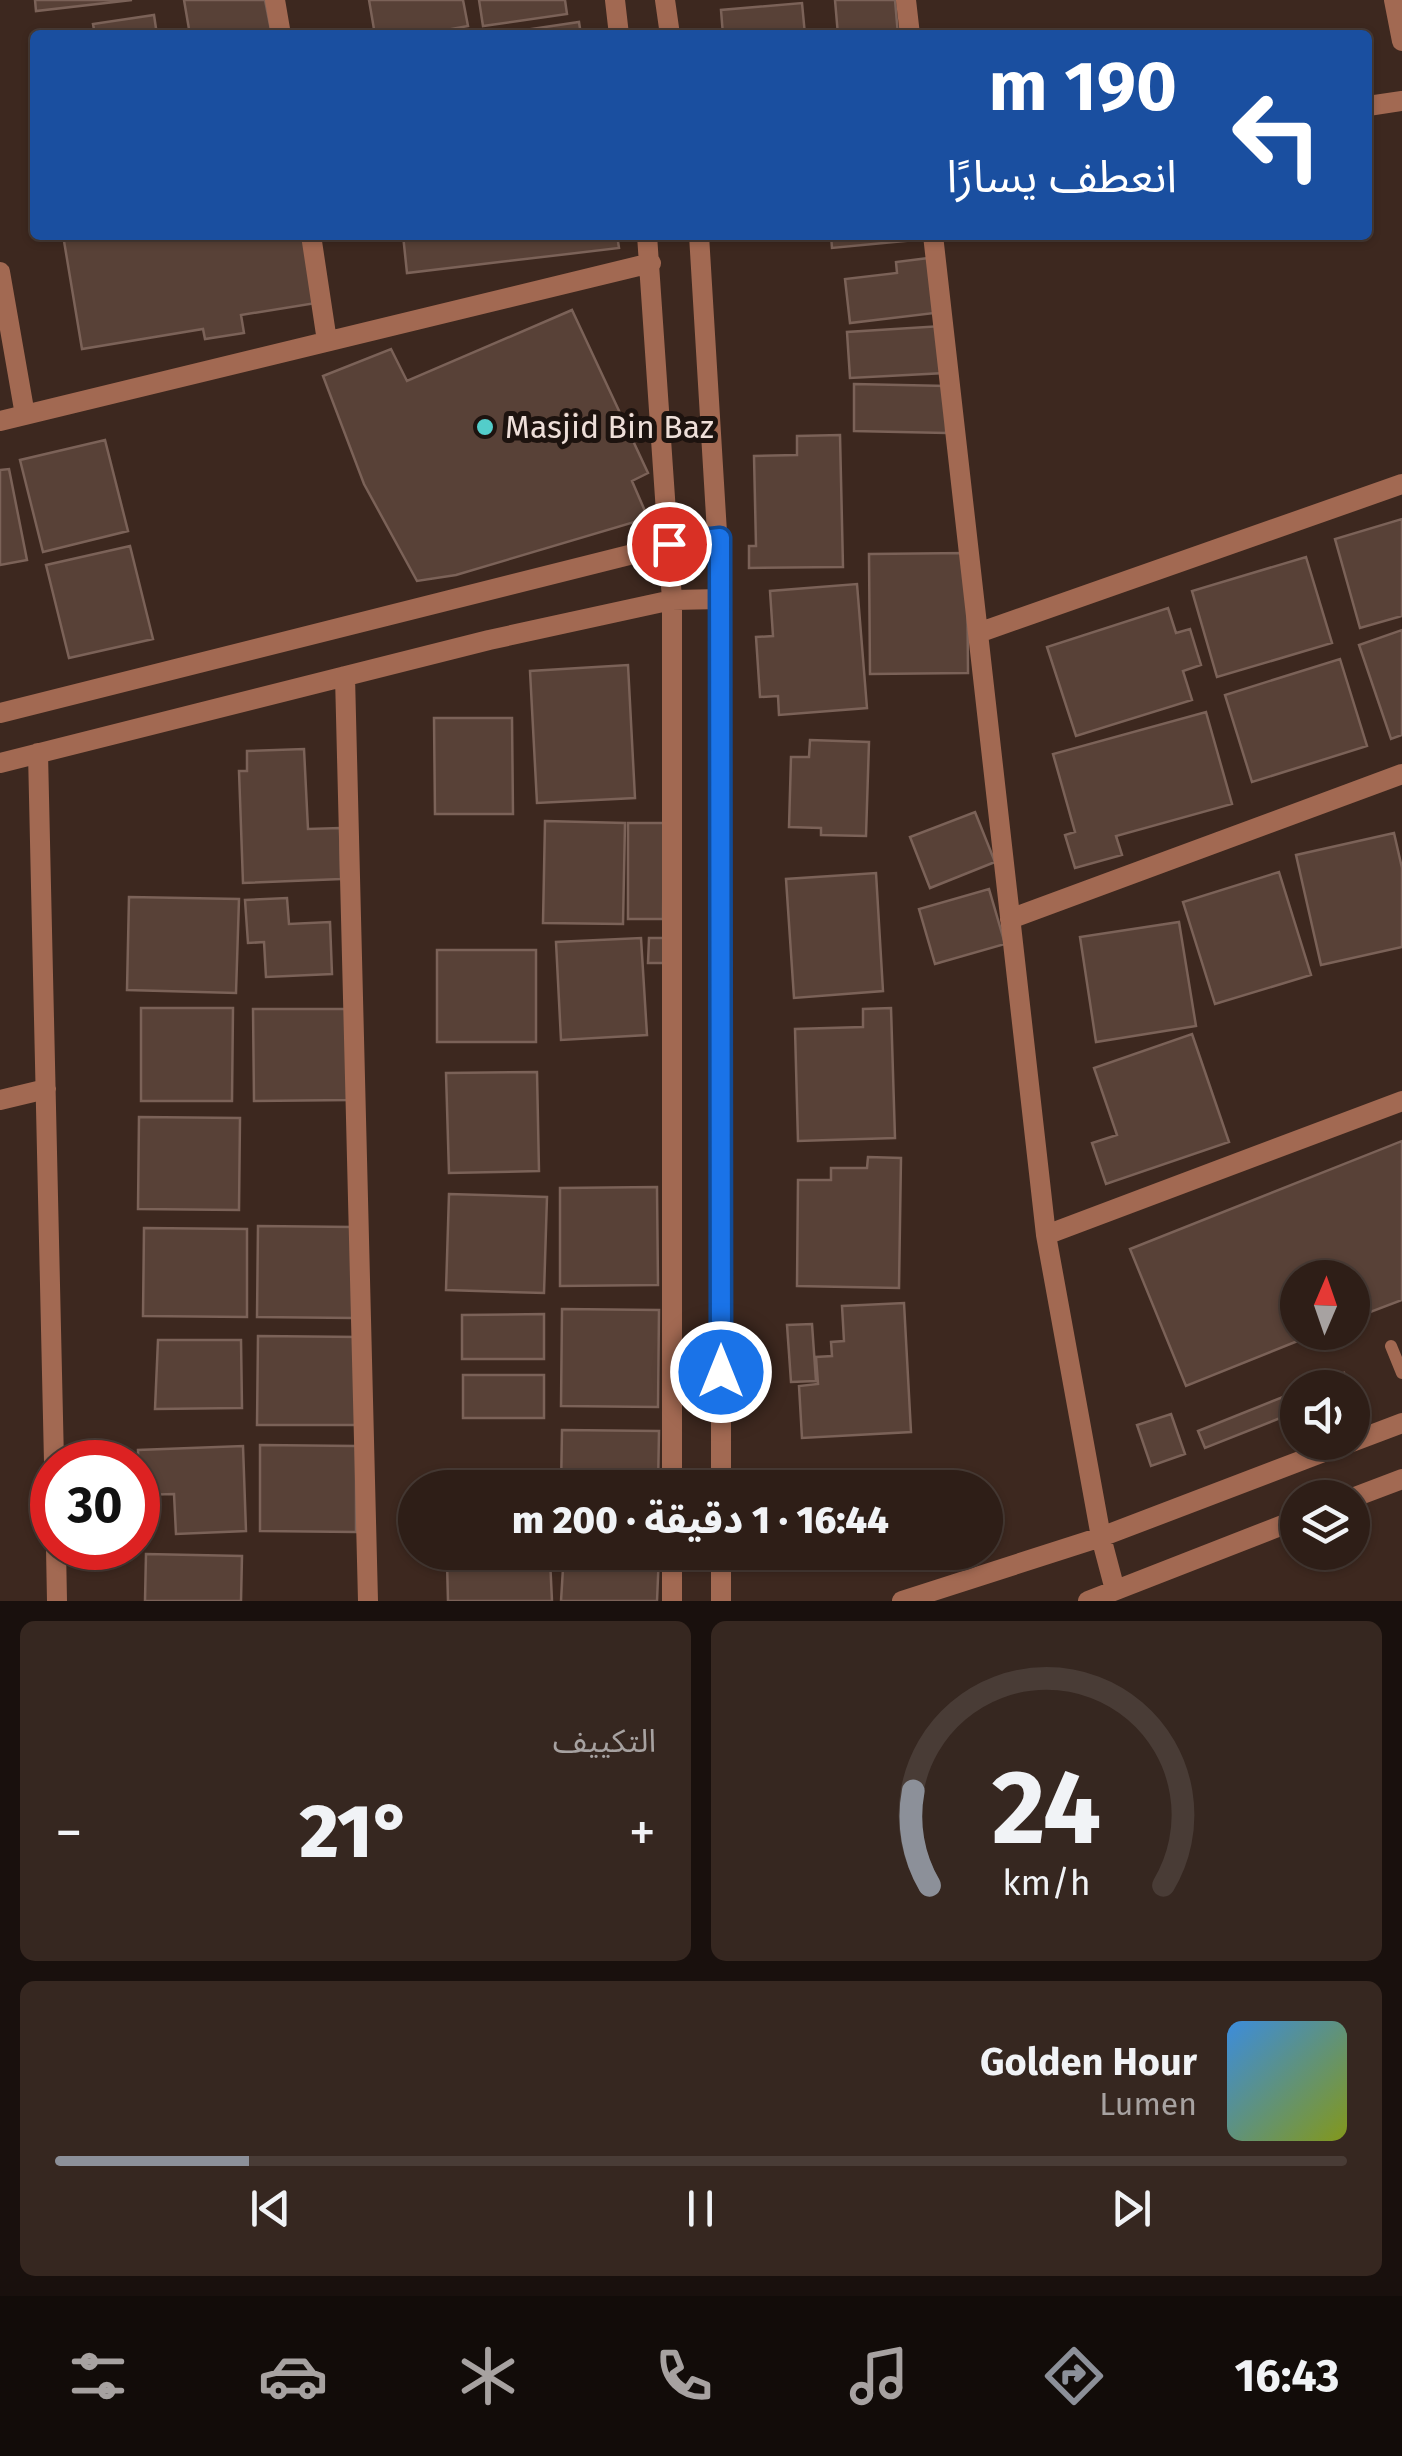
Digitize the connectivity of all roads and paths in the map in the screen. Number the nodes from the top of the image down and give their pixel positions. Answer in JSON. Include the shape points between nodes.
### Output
{"nodes":[{"id":1,"x":275,"y":0,"type":"edge"},
{"id":2,"x":614,"y":0,"type":"edge"},
{"id":3,"x":665,"y":0,"type":"edge"},
{"id":4,"x":906,"y":0,"type":"edge"},
{"id":5,"x":1394,"y":0,"type":"edge"},
{"id":6,"x":280,"y":30,"type":"edge"},
{"id":7,"x":619,"y":30,"type":"edge"},
{"id":8,"x":669,"y":30,"type":"edge"},
{"id":9,"x":909,"y":30,"type":"edge"},
{"id":10,"x":1402,"y":41,"type":"edge"},
{"id":11,"x":1402,"y":101,"type":"edge"},
{"id":12,"x":1372,"y":105,"type":"edge"},
{"id":13,"x":312,"y":240,"type":"edge"},
{"id":14,"x":648,"y":240,"type":"edge"},
{"id":15,"x":698,"y":240,"type":"edge"},
{"id":16,"x":933,"y":240,"type":"edge"},
{"id":17,"x":651,"y":264,"type":"junction"},
{"id":18,"x":0,"y":272,"type":"edge"},
{"id":19,"x":327,"y":341,"type":"junction"},
{"id":20,"x":25,"y":415,"type":"junction"},
{"id":21,"x":0,"y":421,"type":"edge"},
{"id":22,"x":1402,"y":484,"type":"edge"},
{"id":23,"x":720,"y":538,"type":"junction"},
{"id":24,"x":669,"y":544,"type":"junction"},
{"id":25,"x":721,"y":598,"type":"junction"},
{"id":26,"x":672,"y":600,"type":"junction"},
{"id":27,"x":978,"y":633,"type":"junction"},
{"id":28,"x":345,"y":676,"type":"junction"},
{"id":29,"x":0,"y":714,"type":"edge"},
{"id":30,"x":38,"y":753,"type":"junction"},
{"id":31,"x":0,"y":763,"type":"edge"},
{"id":32,"x":1402,"y":774,"type":"edge"},
{"id":33,"x":1010,"y":919,"type":"junction"},
{"id":34,"x":46,"y":1088,"type":"junction"},
{"id":35,"x":0,"y":1100,"type":"edge"},
{"id":36,"x":1402,"y":1101,"type":"edge"},
{"id":37,"x":1046,"y":1235,"type":"junction"},
{"id":38,"x":1391,"y":1346,"type":"dead end"},
{"id":39,"x":1402,"y":1373,"type":"edge"},
{"id":40,"x":1402,"y":1423,"type":"edge"},
{"id":41,"x":1370,"y":1435,"type":"edge"},
{"id":42,"x":54,"y":1440,"type":"edge"},
{"id":43,"x":1304,"y":1460,"type":"edge"},
{"id":44,"x":672,"y":1470,"type":"edge"},
{"id":45,"x":721,"y":1470,"type":"edge"},
{"id":46,"x":1402,"y":1478,"type":"edge"},
{"id":47,"x":1370,"y":1491,"type":"edge"},
{"id":48,"x":1280,"y":1526,"type":"edge"},
{"id":49,"x":1101,"y":1537,"type":"junction"},
{"id":50,"x":56,"y":1570,"type":"edge"},
{"id":51,"x":672,"y":1570,"type":"edge"},
{"id":52,"x":721,"y":1570,"type":"edge"},
{"id":53,"x":1114,"y":1590,"type":"junction"},
{"id":54,"x":57,"y":1601,"type":"edge"},
{"id":55,"x":368,"y":1601,"type":"edge"},
{"id":56,"x":672,"y":1601,"type":"edge"},
{"id":57,"x":721,"y":1601,"type":"edge"},
{"id":58,"x":902,"y":1601,"type":"edge"},
{"id":59,"x":1088,"y":1601,"type":"edge"}],
"edges":[{"from":1,"to":6,"type":"street"},
{"from":2,"to":7,"type":"street"},
{"from":3,"to":8,"type":"street"},
{"from":4,"to":9,"type":"street"},
{"from":5,"to":10,"type":"street"},
{"from":11,"to":12,"type":"street"},
{"from":13,"to":19,"type":"street"},
{"from":14,"to":17,"type":"street"},
{"from":15,"to":23,"type":"street"},
{"from":16,"to":27,"type":"street"},
{"from":17,"to":19,"type":"street"},
{"from":17,"to":24,"type":"street"},
{"from":18,"to":20,"type":"street"},
{"from":19,"to":20,"type":"street"},
{"from":20,"to":21,"type":"street"},
{"from":22,"to":27,"type":"street"},
{"from":23,"to":24,"type":"street"},
{"from":23,"to":25,"type":"street"},
{"from":24,"to":26,"type":"street"},
{"from":24,"to":29,"type":"street"},
{"from":25,"to":26,"type":"street"},
{"from":25,"to":45,"type":"street"},
{"from":26,"to":28,"type":"street"},
{"from":26,"to":44,"type":"street"},
{"from":27,"to":33,"type":"street"},
{"from":28,"to":30,"type":"street"},
{"from":28,"to":55,"type":"street"},
{"from":30,"to":31,"type":"street"},
{"from":30,"to":34,"type":"street"},
{"from":32,"to":33,"type":"street"},
{"from":33,"to":37,"type":"street"},
{"from":34,"to":35,"type":"street"},
{"from":34,"to":42,"type":"street"},
{"from":36,"to":37,"type":"street"},
{"from":37,"to":49,"type":"street"},
{"from":38,"to":39,"type":"lane"},
{"from":40,"to":41,"type":"street"},
{"from":43,"to":49,"type":"street"},
{"from":46,"to":47,"type":"street"},
{"from":48,"to":53,"type":"street"},
{"from":49,"to":53,"type":"street"},
{"from":49,"to":58,"type":"street"},
{"from":50,"to":54,"type":"street"},
{"from":51,"to":56,"type":"street"},
{"from":52,"to":57,"type":"street"},
{"from":53,"to":59,"type":"street"}]}
